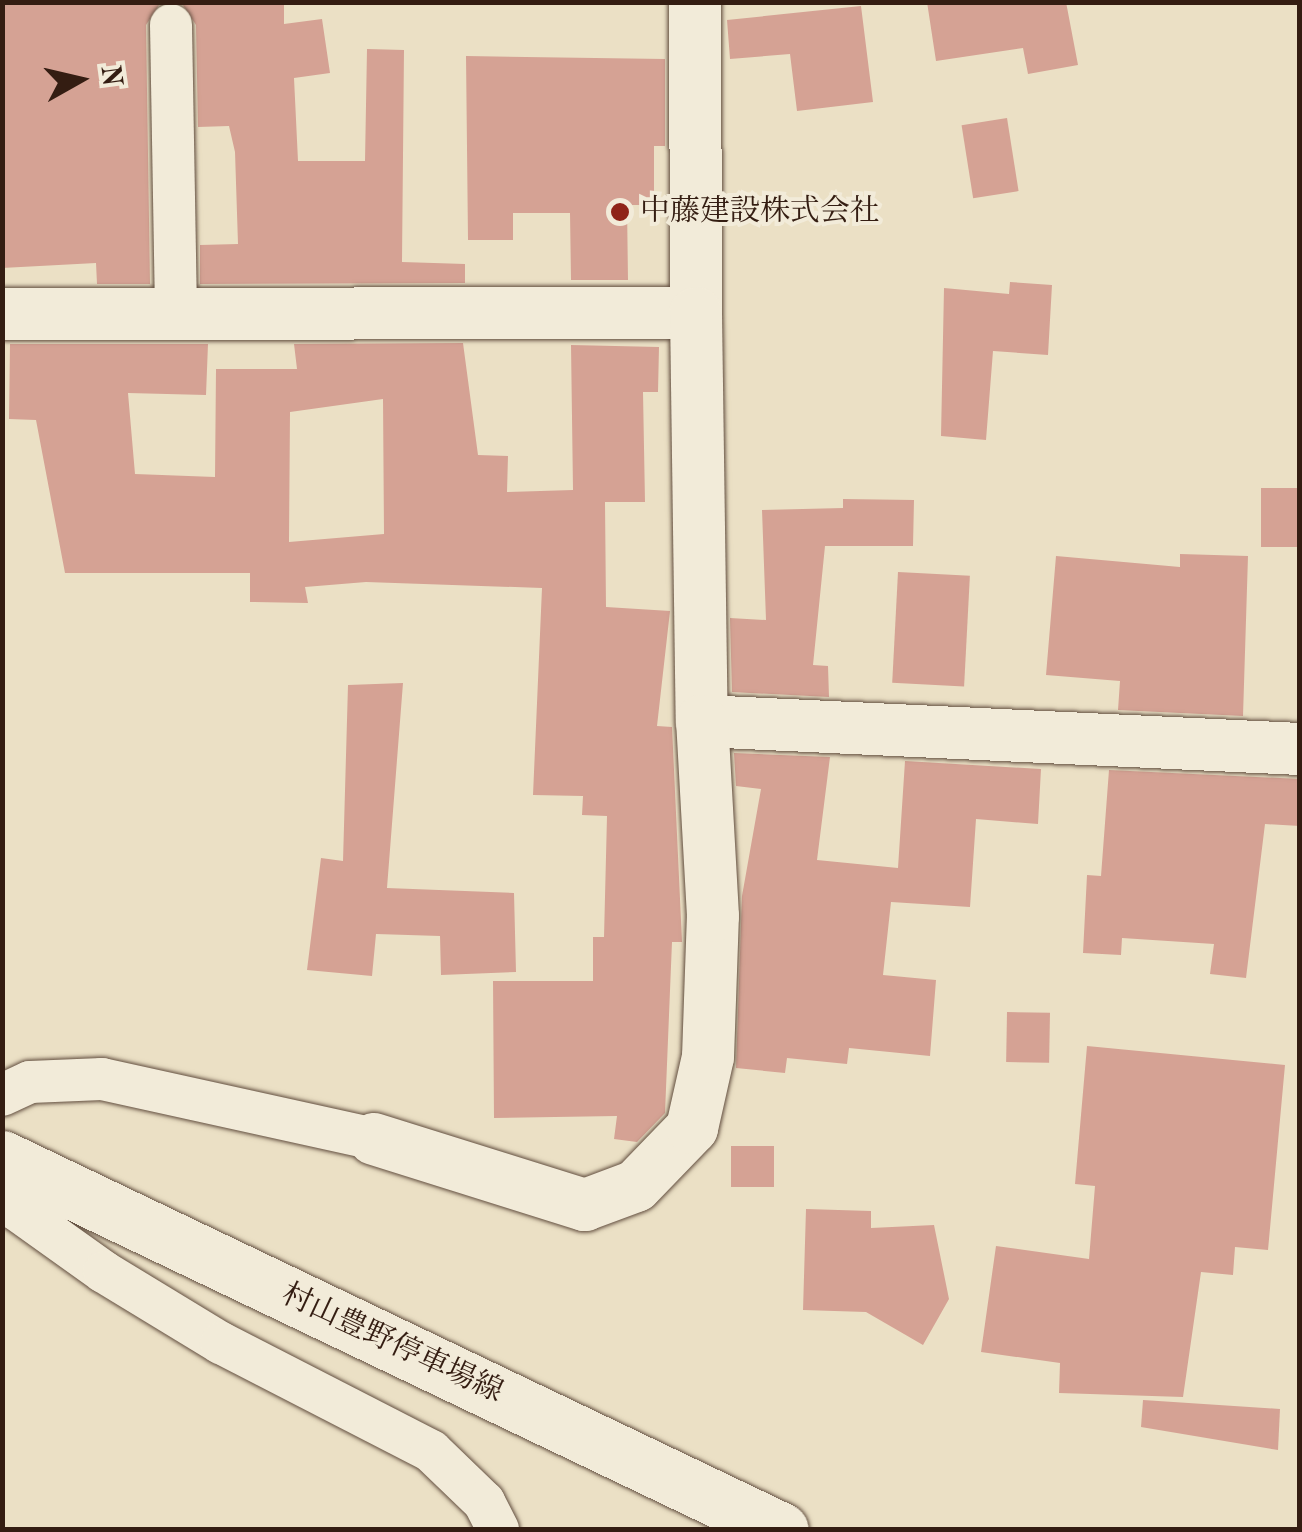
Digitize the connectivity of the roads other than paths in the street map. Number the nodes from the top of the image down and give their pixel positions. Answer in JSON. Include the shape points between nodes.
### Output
{"nodes":[{"id":1,"x":694,"y":2,"type":"edge"},
{"id":2,"x":171,"y":24,"type":"dead end"},
{"id":3,"x":2,"y":314,"type":"edge"},
{"id":4,"x":696,"y":314,"type":"junction"},
{"id":5,"x":176,"y":315,"type":"junction"},
{"id":6,"x":702,"y":722,"type":"junction"},
{"id":7,"x":1300,"y":749,"type":"edge"},
{"id":8,"x":2,"y":1096,"type":"edge"},
{"id":9,"x":374,"y":1139,"type":"joint"},
{"id":10,"x":2,"y":1158,"type":"edge"},
{"id":11,"x":2,"y":1188,"type":"edge"},
{"id":12,"x":498,"y":1530,"type":"edge"},
{"id":13,"x":782,"y":1530,"type":"edge"}],
"edges":[{"from":1,"to":4,"type":"street"},
{"from":2,"to":5,"type":"street"},
{"from":3,"to":5,"type":"street"},
{"from":4,"to":5,"type":"street"},
{"from":4,"to":6,"type":"street"},
{"from":6,"to":7,"type":"street"},
{"from":6,"to":9,"type":"street","via":[[713,916],[708,1057],[692,1128],[636,1186],[584,1205]]},
{"from":8,"to":9,"type":"street","via":[[30,1082],[102,1079]]},
{"from":10,"to":13,"type":"main road","name":"村山豊野停車場線"},
{"from":11,"to":12,"type":"street","via":[[17,1210],[104,1272],[221,1344],[430,1451],[484,1502]]}]}
